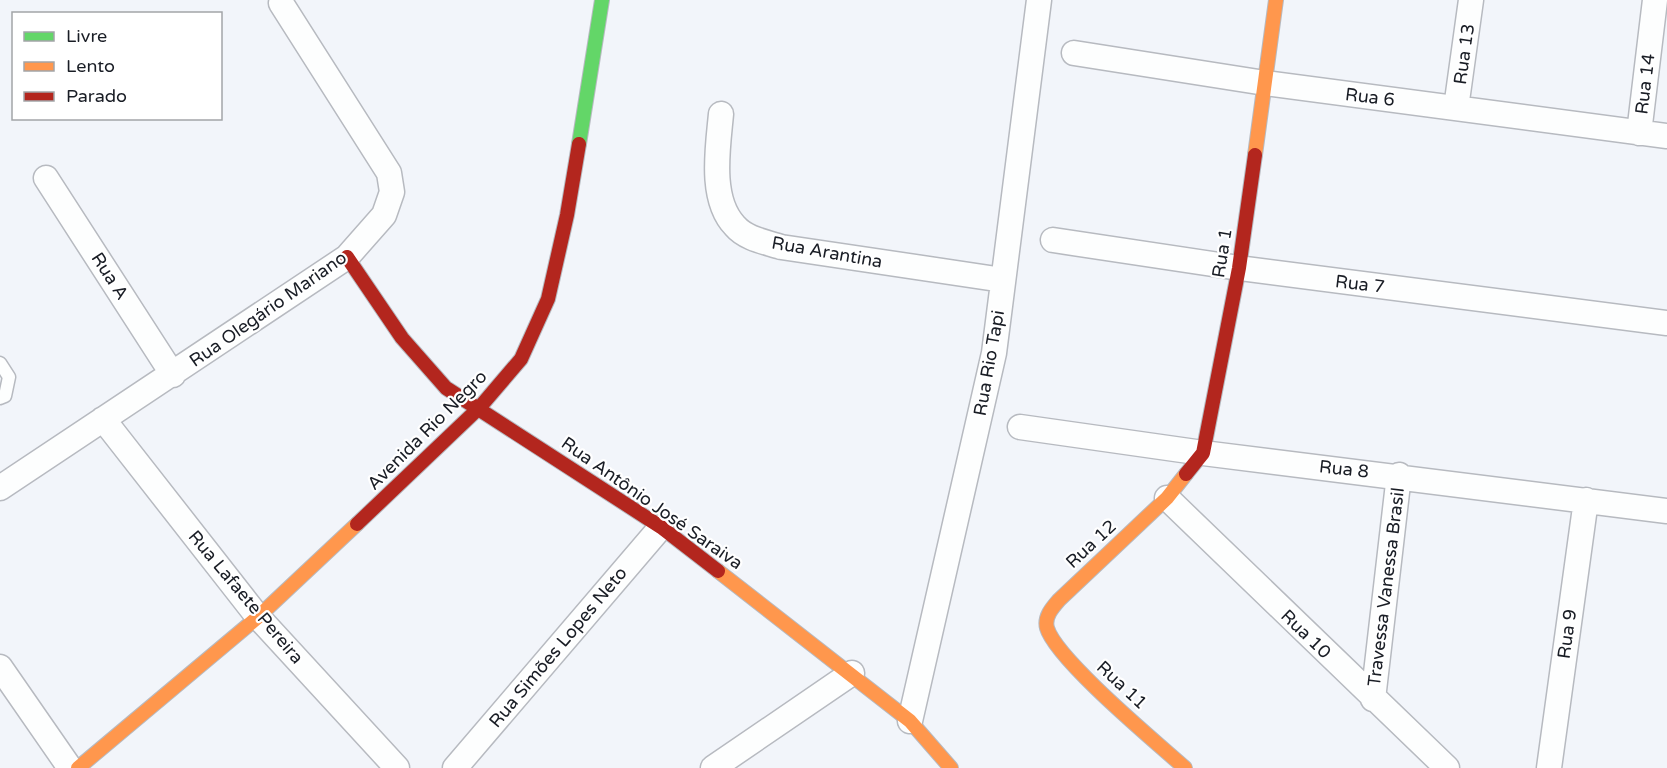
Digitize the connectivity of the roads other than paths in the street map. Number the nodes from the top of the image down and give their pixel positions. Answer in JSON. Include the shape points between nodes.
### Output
{"nodes":[{"id":1,"x":602,"y":0,"type":"edge"},
{"id":2,"x":1040,"y":0,"type":"edge"},
{"id":3,"x":1276,"y":0,"type":"edge"},
{"id":4,"x":1471,"y":0,"type":"edge"},
{"id":5,"x":1655,"y":0,"type":"edge"},
{"id":6,"x":281,"y":3,"type":"dead end"},
{"id":7,"x":1074,"y":53,"type":"dead end"},
{"id":8,"x":1264,"y":83,"type":"junction"},
{"id":9,"x":1456,"y":108,"type":"junction"},
{"id":10,"x":721,"y":114,"type":"dead end"},
{"id":11,"x":1640,"y":133,"type":"junction"},
{"id":12,"x":1667,"y":136,"type":"edge"},
{"id":13,"x":46,"y":178,"type":"dead end"},
{"id":14,"x":1053,"y":240,"type":"dead end"},
{"id":15,"x":347,"y":257,"type":"junction"},
{"id":16,"x":1239,"y":268,"type":"junction"},
{"id":17,"x":1003,"y":280,"type":"junction"},
{"id":18,"x":1667,"y":323,"type":"edge"},
{"id":19,"x":0,"y":363,"type":"edge"},
{"id":20,"x":173,"y":375,"type":"junction"},
{"id":21,"x":0,"y":398,"type":"edge"},
{"id":22,"x":480,"y":407,"type":"junction"},
{"id":23,"x":104,"y":419,"type":"junction"},
{"id":24,"x":1020,"y":427,"type":"dead end"},
{"id":25,"x":1203,"y":453,"type":"junction"},
{"id":26,"x":1399,"y":475,"type":"junction"},
{"id":27,"x":0,"y":488,"type":"edge"},
{"id":28,"x":1167,"y":498,"type":"junction"},
{"id":29,"x":1586,"y":500,"type":"junction"},
{"id":30,"x":1667,"y":511,"type":"edge"},
{"id":31,"x":661,"y":526,"type":"junction"},
{"id":32,"x":258,"y":616,"type":"junction"},
{"id":33,"x":1046,"y":622,"type":"joint"},
{"id":34,"x":0,"y":667,"type":"edge"},
{"id":35,"x":852,"y":673,"type":"junction"},
{"id":36,"x":1373,"y":699,"type":"junction"},
{"id":37,"x":910,"y":721,"type":"junction"},
{"id":38,"x":70,"y":768,"type":"edge"},
{"id":39,"x":78,"y":768,"type":"edge"},
{"id":40,"x":397,"y":768,"type":"edge"},
{"id":41,"x":455,"y":768,"type":"edge"},
{"id":42,"x":713,"y":768,"type":"edge"},
{"id":43,"x":951,"y":768,"type":"edge"},
{"id":44,"x":1185,"y":768,"type":"edge"},
{"id":45,"x":1447,"y":768,"type":"edge"},
{"id":46,"x":1549,"y":768,"type":"edge"}],
"edges":[{"from":1,"to":22,"type":"street","name":"Avenida Rio Negro","via":[[567,215],[548,299],[521,359]]},
{"from":2,"to":17,"type":"street","name":"Rua Rio Tapi"},
{"from":3,"to":8,"type":"street","name":"Rua 1"},
{"from":4,"to":9,"type":"street","name":"Rua 13"},
{"from":5,"to":11,"type":"street","name":"Rua 14"},
{"from":6,"to":15,"type":"street","name":"Rua Olegário Mariano","via":[[389,173],[392,192],[384,215]]},
{"from":7,"to":8,"type":"street","name":"Rua 6"},
{"from":8,"to":9,"type":"street","name":"Rua 6"},
{"from":8,"to":16,"type":"street","name":"Rua 1"},
{"from":9,"to":11,"type":"street","name":"Rua 6"},
{"from":10,"to":17,"type":"street","name":"Rua Arantina","via":[[717,156],[724,208],[735,226],[753,238],[781,247]]},
{"from":11,"to":12,"type":"street","name":"Rua 6"},
{"from":13,"to":20,"type":"street","name":"Rua A"},
{"from":14,"to":16,"type":"street","name":"Rua 7"},
{"from":15,"to":20,"type":"street","name":"Rua Olegário Mariano"},
{"from":15,"to":22,"type":"street","name":"Rua Antônio José Saraiva","via":[[416,355],[446,388]]},
{"from":16,"to":18,"type":"street","name":"Rua 7"},
{"from":16,"to":25,"type":"street","name":"Rua 1"},
{"from":17,"to":37,"type":"street","name":"Rua Rio Tapi","via":[[994,353]]},
{"from":19,"to":21,"type":"lane","via":[[9,377],[5,396]]},
{"from":20,"to":23,"type":"street","name":"Rua Olegário Mariano"},
{"from":22,"to":31,"type":"street","name":"Rua Antônio José Saraiva"},
{"from":22,"to":32,"type":"street","name":"Avenida Rio Negro"},
{"from":23,"to":27,"type":"street","name":"Rua Olegário Mariano"},
{"from":23,"to":32,"type":"street","name":"Rua Lafaete Pereira"},
{"from":24,"to":25,"type":"street","name":"Rua 8"},
{"from":25,"to":26,"type":"street","name":"Rua 8"},
{"from":25,"to":28,"type":"street","name":"Rua 1"},
{"from":26,"to":29,"type":"street","name":"Rua 8"},
{"from":26,"to":36,"type":"street","name":"Travessa Vanessa Brasil"},
{"from":28,"to":33,"type":"street","name":"Rua 12","via":[[1074,584],[1053,607]]},
{"from":28,"to":36,"type":"street","name":"Rua 10"},
{"from":29,"to":30,"type":"street","name":"Rua 8"},
{"from":29,"to":46,"type":"street","name":"Rua 9"},
{"from":31,"to":35,"type":"street","name":"Rua Antônio José Saraiva"},
{"from":31,"to":41,"type":"street","name":"Rua Simões Lopes Neto"},
{"from":32,"to":39,"type":"street","name":"Avenida Rio Negro"},
{"from":32,"to":40,"type":"street","name":"Rua Lafaete Pereira"},
{"from":33,"to":44,"type":"street","name":"Rua 11","via":[[1054,643],[1077,668]]},
{"from":34,"to":38,"type":"street"},
{"from":35,"to":37,"type":"street","name":"Rua Antônio José Saraiva"},
{"from":35,"to":42,"type":"street"},
{"from":36,"to":45,"type":"street","name":"Rua 10"},
{"from":37,"to":43,"type":"street","name":"Rua Antônio José Saraiva"}]}
